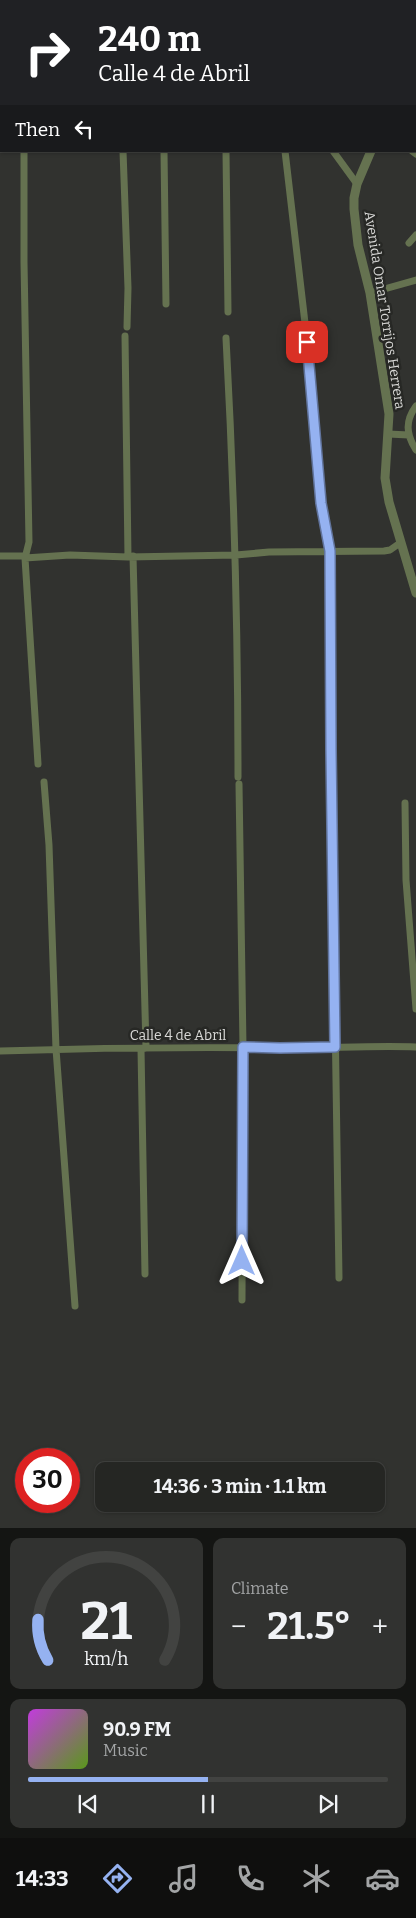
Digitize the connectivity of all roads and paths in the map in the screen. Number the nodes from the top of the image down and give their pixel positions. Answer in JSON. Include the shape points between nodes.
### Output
{"nodes":[{"id":1,"x":24,"y":152,"type":"edge"},
{"id":2,"x":123,"y":152,"type":"edge"},
{"id":3,"x":164,"y":152,"type":"edge"},
{"id":4,"x":226,"y":152,"type":"edge"},
{"id":5,"x":285,"y":152,"type":"edge"},
{"id":6,"x":335,"y":152,"type":"edge"},
{"id":7,"x":368,"y":154,"type":"edge"},
{"id":8,"x":357,"y":184,"type":"junction"},
{"id":9,"x":416,"y":235,"type":"edge"},
{"id":10,"x":409,"y":243,"type":"dead end"},
{"id":11,"x":416,"y":280,"type":"edge"},
{"id":12,"x":370,"y":293,"type":"junction"},
{"id":13,"x":166,"y":304,"type":"dead end"},
{"id":14,"x":228,"y":312,"type":"dead end"},
{"id":15,"x":305,"y":323,"type":"dead end"},
{"id":16,"x":127,"y":327,"type":"dead end"},
{"id":17,"x":125,"y":336,"type":"dead end"},
{"id":18,"x":226,"y":338,"type":"dead end"},
{"id":19,"x":307,"y":342,"type":"dead end"},
{"id":20,"x":416,"y":406,"type":"edge"},
{"id":21,"x":388,"y":434,"type":"junction"},
{"id":22,"x":408,"y":434,"type":"junction"},
{"id":23,"x":416,"y":450,"type":"edge"},
{"id":24,"x":400,"y":543,"type":"junction"},
{"id":25,"x":330,"y":551,"type":"junction"},
{"id":26,"x":236,"y":555,"type":"junction"},
{"id":27,"x":0,"y":556,"type":"edge"},
{"id":28,"x":130,"y":557,"type":"junction"},
{"id":29,"x":25,"y":558,"type":"junction"},
{"id":30,"x":416,"y":593,"type":"edge"},
{"id":31,"x":38,"y":764,"type":"dead end"},
{"id":32,"x":44,"y":782,"type":"dead end"},
{"id":33,"x":405,"y":803,"type":"dead end"},
{"id":34,"x":416,"y":1009,"type":"edge"},
{"id":35,"x":243,"y":1047,"type":"junction"},
{"id":36,"x":335,"y":1047,"type":"junction"},
{"id":37,"x":416,"y":1047,"type":"edge"},
{"id":38,"x":144,"y":1048,"type":"junction"},
{"id":39,"x":56,"y":1049,"type":"junction"},
{"id":40,"x":0,"y":1051,"type":"edge"},
{"id":41,"x":145,"y":1274,"type":"dead end"},
{"id":42,"x":339,"y":1278,"type":"dead end"},
{"id":43,"x":242,"y":1300,"type":"dead end"},
{"id":44,"x":75,"y":1306,"type":"dead end"}],
"edges":[{"from":1,"to":29,"type":"street","via":[[29,542]]},
{"from":2,"to":16,"type":"street"},
{"from":3,"to":13,"type":"street"},
{"from":4,"to":14,"type":"street"},
{"from":5,"to":15,"type":"street"},
{"from":6,"to":8,"type":"street"},
{"from":7,"to":8,"type":"street","name":"Avenida Omar Torrijos Herrera"},
{"from":8,"to":12,"type":"street","name":"Avenida Omar Torrijos Herrera","via":[[354,209],[358,245]]},
{"from":9,"to":10,"type":"street"},
{"from":11,"to":12,"type":"street"},
{"from":12,"to":21,"type":"street","name":"Avenida Omar Torrijos Herrera","via":[[389,414]]},
{"from":17,"to":28,"type":"street"},
{"from":18,"to":26,"type":"street"},
{"from":19,"to":25,"type":"street","via":[[321,503]]},
{"from":20,"to":22,"type":"street","via":[[409,418]]},
{"from":21,"to":22,"type":"street"},
{"from":21,"to":24,"type":"street","name":"Avenida Omar Torrijos Herrera","via":[[385,478]]},
{"from":22,"to":23,"type":"street"},
{"from":24,"to":25,"type":"street","via":[[384,551]]},
{"from":24,"to":30,"type":"street","name":"Avenida Omar Torrijos Herrera"},
{"from":25,"to":26,"type":"street"},
{"from":25,"to":36,"type":"street"},
{"from":26,"to":28,"type":"street"},
{"from":26,"to":35,"type":"street"},
{"from":27,"to":29,"type":"street"},
{"from":28,"to":29,"type":"street","via":[[70,555]]},
{"from":28,"to":38,"type":"street"},
{"from":29,"to":31,"type":"street"},
{"from":32,"to":39,"type":"street"},
{"from":33,"to":34,"type":"street","via":[[407,889]]},
{"from":35,"to":36,"type":"street","name":"Calle 4 de Abril"},
{"from":35,"to":38,"type":"street","name":"Calle 4 de Abril"},
{"from":35,"to":43,"type":"street"},
{"from":36,"to":37,"type":"street","name":"Calle 4 de Abril"},
{"from":36,"to":42,"type":"street"},
{"from":38,"to":39,"type":"street","name":"Calle 4 de Abril"},
{"from":38,"to":41,"type":"street"},
{"from":39,"to":40,"type":"street","name":"Calle 4 de Abril"},
{"from":39,"to":44,"type":"street"}]}
